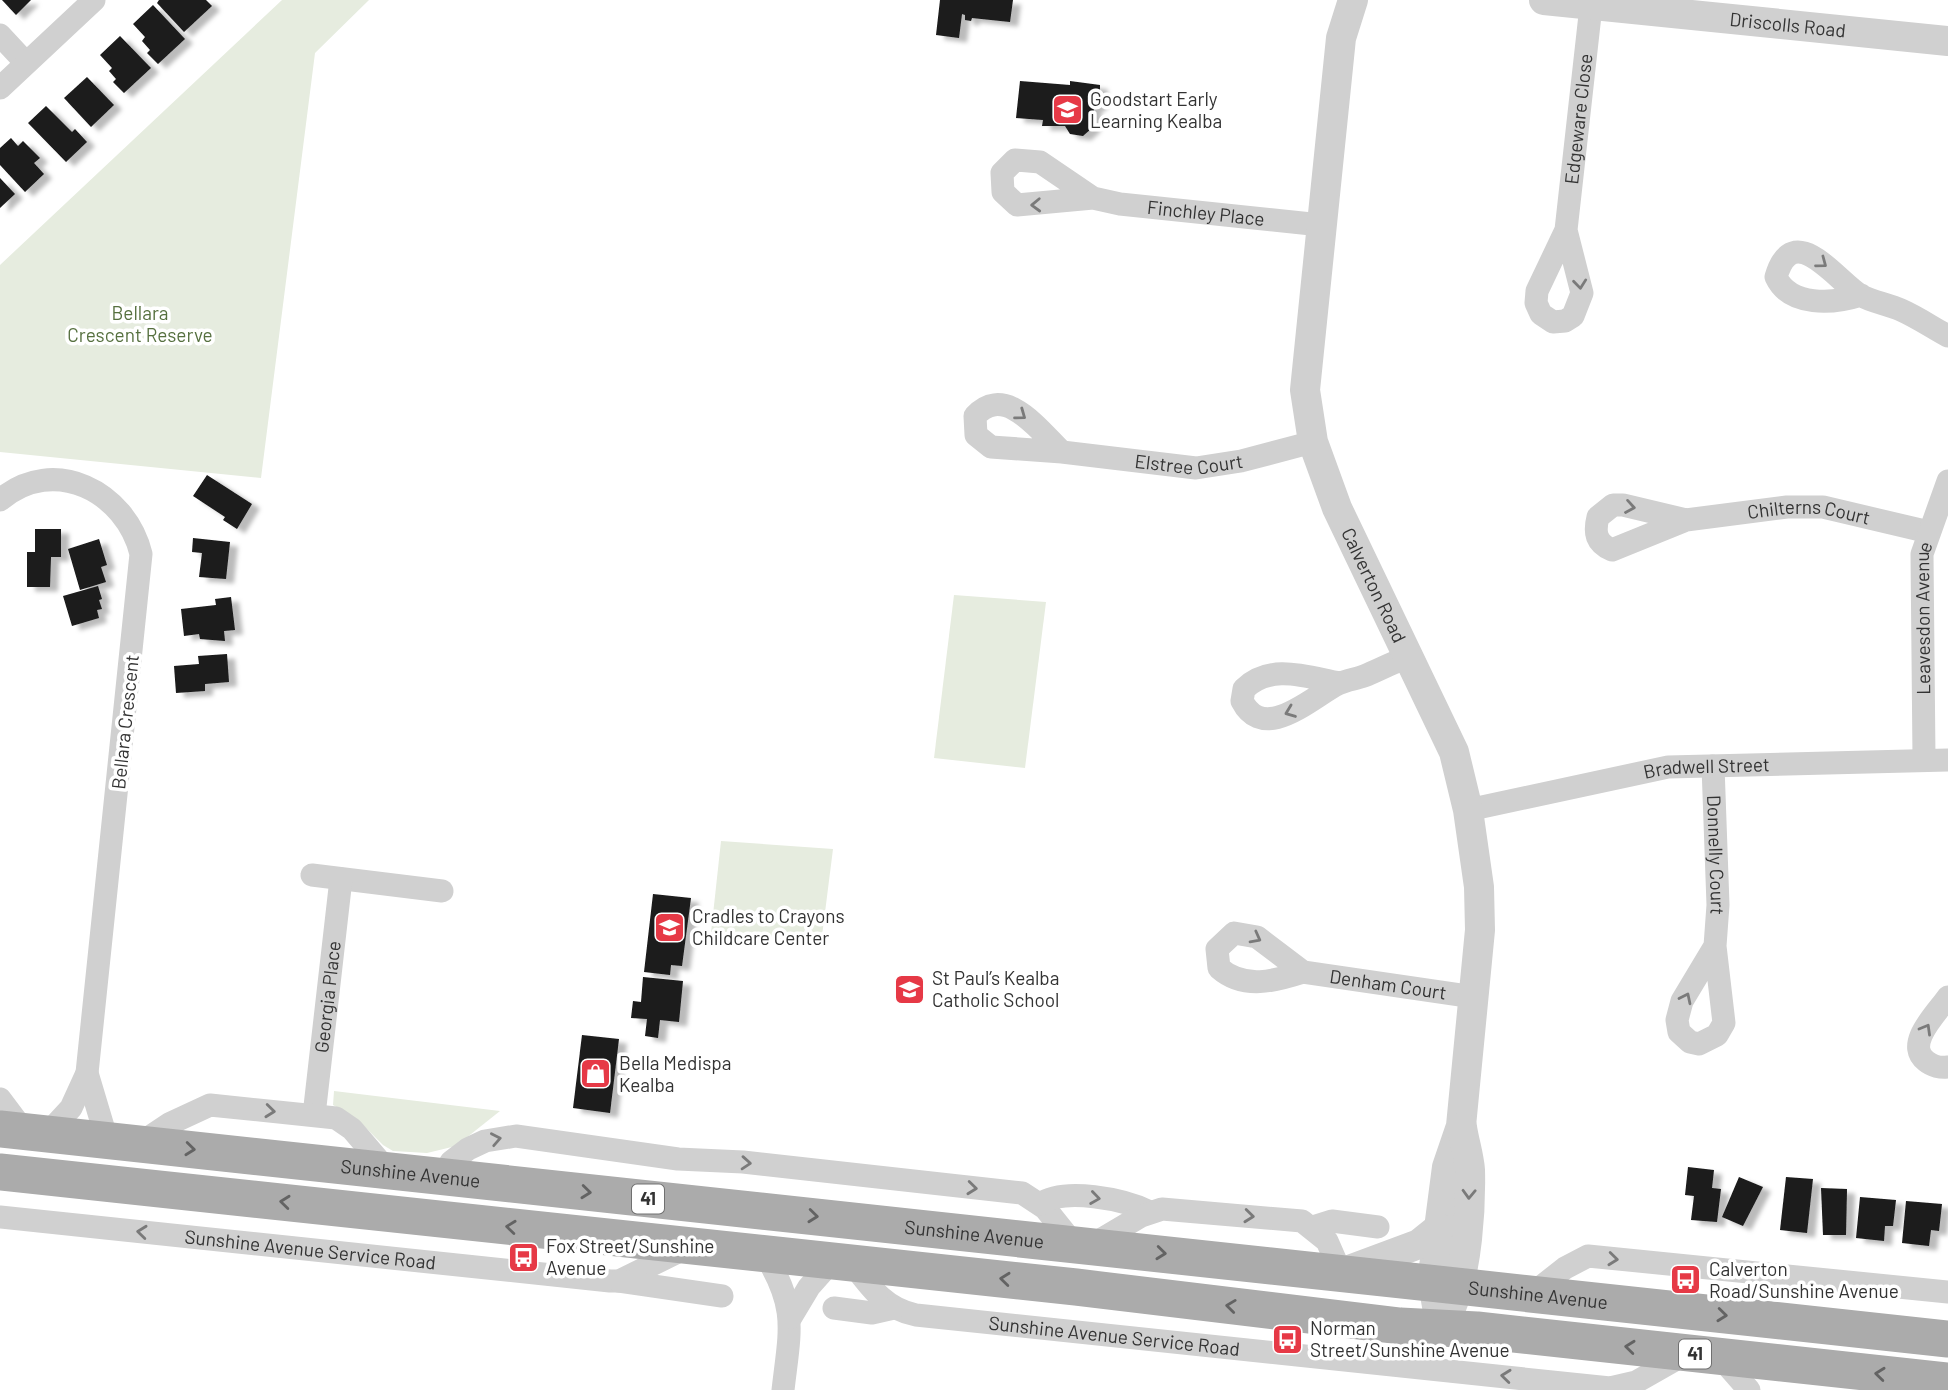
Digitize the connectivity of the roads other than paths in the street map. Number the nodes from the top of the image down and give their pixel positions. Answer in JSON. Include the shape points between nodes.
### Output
{"nodes":[{"id":1,"x":94,"y":0,"type":"edge"},
{"id":2,"x":1336,"y":0,"type":"edge"},
{"id":3,"x":1353,"y":0,"type":"edge"},
{"id":4,"x":1544,"y":0,"type":"edge"},
{"id":5,"x":1591,"y":6,"type":"junction"},
{"id":6,"x":0,"y":35,"type":"edge"},
{"id":7,"x":1341,"y":38,"type":"junction"},
{"id":8,"x":1948,"y":41,"type":"edge"},
{"id":9,"x":26,"y":64,"type":"junction"},
{"id":10,"x":0,"y":88,"type":"edge"},
{"id":11,"x":1093,"y":198,"type":"dead end"},
{"id":12,"x":1321,"y":225,"type":"junction"},
{"id":13,"x":1566,"y":230,"type":"dead end"},
{"id":14,"x":1861,"y":295,"type":"dead end"},
{"id":15,"x":1948,"y":336,"type":"edge"},
{"id":16,"x":1313,"y":442,"type":"junction"},
{"id":17,"x":1062,"y":452,"type":"dead end"},
{"id":18,"x":1948,"y":481,"type":"edge"},
{"id":19,"x":0,"y":499,"type":"edge"},
{"id":20,"x":1686,"y":520,"type":"dead end"},
{"id":21,"x":1929,"y":532,"type":"junction"},
{"id":22,"x":1409,"y":657,"type":"junction"},
{"id":23,"x":1339,"y":683,"type":"dead end"},
{"id":24,"x":1924,"y":758,"type":"junction"},
{"id":25,"x":1948,"y":760,"type":"edge"},
{"id":26,"x":1713,"y":766,"type":"junction"},
{"id":27,"x":1468,"y":810,"type":"junction"},
{"id":28,"x":312,"y":875,"type":"dead end"},
{"id":29,"x":341,"y":879,"type":"junction"},
{"id":30,"x":442,"y":891,"type":"dead end"},
{"id":31,"x":1715,"y":946,"type":"dead end"},
{"id":32,"x":1303,"y":972,"type":"dead end"},
{"id":33,"x":1474,"y":997,"type":"junction"},
{"id":34,"x":1948,"y":997,"type":"edge"},
{"id":35,"x":1948,"y":1067,"type":"edge"},
{"id":36,"x":87,"y":1073,"type":"junction"},
{"id":37,"x":0,"y":1100,"type":"edge"},
{"id":38,"x":314,"y":1115,"type":"junction"},
{"id":39,"x":1461,"y":1126,"type":"junction"},
{"id":40,"x":24,"y":1131,"type":"edge"},
{"id":41,"x":123,"y":1142,"type":"junction"},
{"id":42,"x":387,"y":1170,"type":"junction"},
{"id":43,"x":0,"y":1172,"type":"edge"},
{"id":44,"x":443,"y":1177,"type":"junction"},
{"id":45,"x":1040,"y":1204,"type":"junction"},
{"id":46,"x":1150,"y":1212,"type":"junction"},
{"id":47,"x":0,"y":1217,"type":"edge"},
{"id":48,"x":448,"y":1220,"type":"junction"},
{"id":49,"x":1313,"y":1227,"type":"junction"},
{"id":50,"x":1378,"y":1227,"type":"dead end"},
{"id":51,"x":1439,"y":1228,"type":"junction"},
{"id":52,"x":1083,"y":1244,"type":"junction"},
{"id":53,"x":689,"y":1246,"type":"junction"},
{"id":54,"x":764,"y":1253,"type":"junction"},
{"id":55,"x":842,"y":1262,"type":"junction"},
{"id":56,"x":1341,"y":1273,"type":"junction"},
{"id":57,"x":619,"y":1281,"type":"junction"},
{"id":58,"x":1446,"y":1285,"type":"junction"},
{"id":59,"x":1948,"y":1292,"type":"edge"},
{"id":60,"x":1532,"y":1294,"type":"junction"},
{"id":61,"x":722,"y":1296,"type":"dead end"},
{"id":62,"x":834,"y":1308,"type":"dead end"},
{"id":63,"x":894,"y":1308,"type":"junction"},
{"id":64,"x":791,"y":1317,"type":"junction"},
{"id":65,"x":1441,"y":1329,"type":"junction"},
{"id":66,"x":1948,"y":1339,"type":"edge"},
{"id":67,"x":1704,"y":1355,"type":"junction"},
{"id":68,"x":1432,"y":1379,"type":"edge"},
{"id":69,"x":1948,"y":1381,"type":"edge"},
{"id":70,"x":1627,"y":1388,"type":"edge"},
{"id":71,"x":783,"y":1390,"type":"edge"},
{"id":72,"x":1749,"y":1390,"type":"edge"}],
"edges":[{"from":1,"to":9,"type":"street"},
{"from":2,"to":7,"type":"street","name":"Calverton Road"},
{"from":3,"to":7,"type":"street","name":"Calverton Road"},
{"from":4,"to":5,"type":"street","name":"Driscolls Road"},
{"from":5,"to":8,"type":"street","name":"Driscolls Road"},
{"from":5,"to":13,"type":"street","name":"Edgeware Close"},
{"from":6,"to":9,"type":"street"},
{"from":7,"to":12,"type":"street","name":"Calverton Road"},
{"from":9,"to":10,"type":"street"},
{"from":11,"to":12,"type":"street","name":"Finchley Place"},
{"from":12,"to":16,"type":"street","name":"Calverton Road","via":[[1305,390]]},
{"from":14,"to":15,"type":"street","via":[[1902,310]]},
{"from":16,"to":17,"type":"street","name":"Elstree Court","via":[[1196,468]]},
{"from":16,"to":22,"type":"street","name":"Calverton Road","via":[[1337,508]]},
{"from":18,"to":21,"type":"street","name":"Leavesdon Avenue"},
{"from":19,"to":36,"type":"street","name":"Bellara Crescent","via":[[32,482],[78,482],[103,494],[122,513],[141,554]]},
{"from":20,"to":21,"type":"street","name":"Chilterns Court","via":[[1822,507]]},
{"from":21,"to":24,"type":"street","name":"Leavesdon Avenue","via":[[1922,554]]},
{"from":22,"to":23,"type":"street"},
{"from":22,"to":27,"type":"street","name":"Calverton Road","via":[[1454,752]]},
{"from":24,"to":25,"type":"street","name":"Bradwell Street"},
{"from":24,"to":26,"type":"street","name":"Bradwell Street"},
{"from":26,"to":27,"type":"street","name":"Bradwell Street","via":[[1668,767]]},
{"from":26,"to":31,"type":"street","name":"Donnelly Court"},
{"from":27,"to":33,"type":"street","name":"Calverton Road","via":[[1479,887]]},
{"from":28,"to":29,"type":"street"},
{"from":29,"to":30,"type":"street"},
{"from":29,"to":38,"type":"street","name":"Georgia Place"},
{"from":32,"to":33,"type":"street","name":"Denham Court"},
{"from":33,"to":39,"type":"street","name":"Calverton Road"},
{"from":35,"to":34,"type":"street","one_way":true,"via":[[1927,1062],[1918,1045]]},
{"from":36,"to":40,"type":"street","via":[[71,1108]]},
{"from":36,"to":41,"type":"street"},
{"from":37,"to":40,"type":"street"},
{"from":41,"to":38,"type":"street","one_way":true,"via":[[210,1105]]},
{"from":38,"to":42,"type":"street","via":[[345,1122]]},
{"from":39,"to":51,"type":"street","name":"Calverton Road","via":[[1447,1167]]},
{"from":39,"to":58,"type":"street","name":"Calverton Road","one_way":true,"via":[[1470,1167]]},
{"from":40,"to":41,"type":"main road","name":"Sunshine Avenue","number":"41"},
{"from":41,"to":42,"type":"main road","name":"Sunshine Avenue","number":"41","one_way":true},
{"from":42,"to":44,"type":"main road","name":"Sunshine Avenue","number":"41"},
{"from":48,"to":43,"type":"main road","number":"41","one_way":true},
{"from":44,"to":45,"type":"street","one_way":true,"via":[[451,1162],[468,1149],[516,1136],[678,1159],[1022,1193]]},
{"from":44,"to":48,"type":"main road"},
{"from":44,"to":52,"type":"main road","name":"Sunshine Avenue","number":"41","one_way":true},
{"from":45,"to":46,"type":"street","one_way":true,"via":[[1063,1195],[1129,1203]]},
{"from":45,"to":52,"type":"street"},
{"from":46,"to":49,"type":"street","one_way":true,"via":[[1173,1208],[1302,1221]]},
{"from":46,"to":52,"type":"street"},
{"from":57,"to":47,"type":"street","name":"Sunshine Avenue Service Road","one_way":true},
{"from":53,"to":48,"type":"main road","number":"41","one_way":true},
{"from":49,"to":50,"type":"street","via":[[1332,1221]]},
{"from":49,"to":56,"type":"street","via":[[1334,1252]]},
{"from":51,"to":56,"type":"street","via":[[1419,1244]]},
{"from":51,"to":58,"type":"street","name":"Calverton Road"},
{"from":52,"to":56,"type":"main road","name":"Sunshine Avenue","number":"41","one_way":true},
{"from":53,"to":54,"type":"main road","number":"41"},
{"from":53,"to":57,"type":"street"},
{"from":54,"to":55,"type":"main road","number":"41"},
{"from":54,"to":64,"type":"street"},
{"from":55,"to":63,"type":"street"},
{"from":55,"to":64,"type":"street","via":[[809,1287]]},
{"from":65,"to":55,"type":"main road","number":"41","one_way":true},
{"from":56,"to":58,"type":"main road","name":"Sunshine Avenue","number":"41"},
{"from":57,"to":61,"type":"street","name":"Sunshine Avenue Service Road"},
{"from":58,"to":60,"type":"main road","name":"Sunshine Avenue","number":"41"},
{"from":58,"to":65,"type":"street","name":"Calverton Road"},
{"from":60,"to":59,"type":"street","one_way":true,"via":[[1588,1256]]},
{"from":60,"to":66,"type":"main road","name":"Sunshine Avenue","number":"41","one_way":true},
{"from":62,"to":63,"type":"street","name":"Sunshine Avenue Service Road","via":[[872,1313]]},
{"from":63,"to":68,"type":"street","name":"Sunshine Avenue Service Road"},
{"from":64,"to":71,"type":"street"},
{"from":67,"to":65,"type":"main road","number":"41","one_way":true},
{"from":69,"to":67,"type":"main road","number":"41","one_way":true},
{"from":67,"to":70,"type":"street","name":"Sunshine Avenue Service Road"},
{"from":67,"to":72,"type":"street"},
{"from":70,"to":68,"type":"street","name":"Sunshine Avenue Service Road","one_way":true}]}
